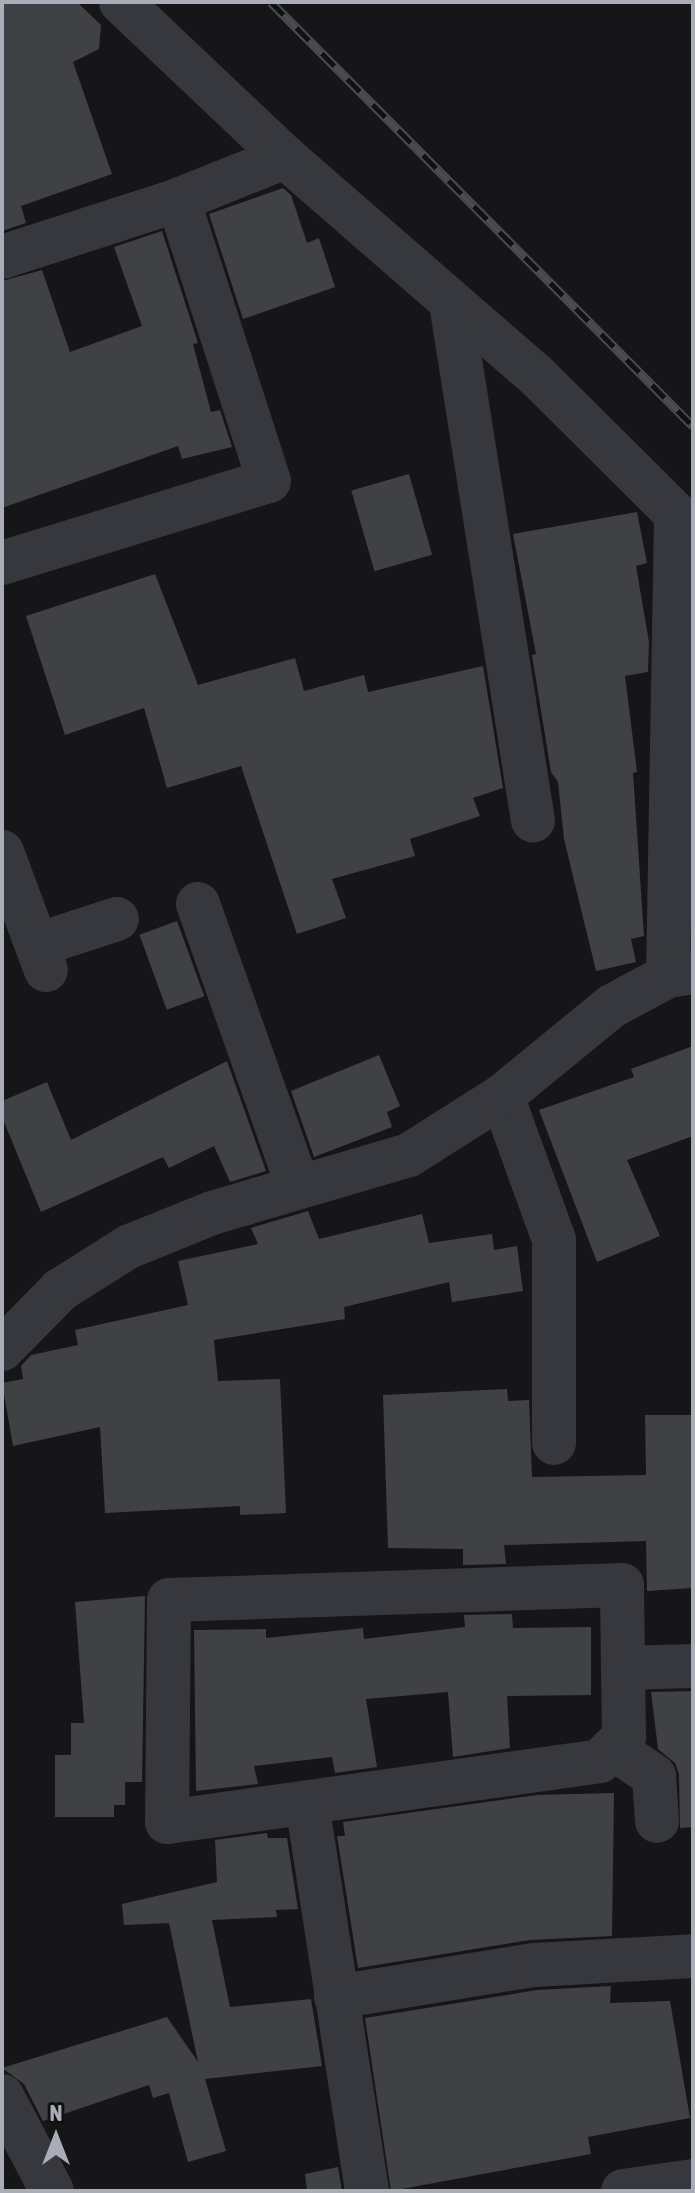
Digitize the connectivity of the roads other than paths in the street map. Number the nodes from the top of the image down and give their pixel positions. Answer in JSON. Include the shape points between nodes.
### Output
{"nodes":[{"id":1,"x":121,"y":2,"type":"edge"},
{"id":2,"x":285,"y":157,"type":"junction"},
{"id":3,"x":178,"y":200,"type":"junction"},
{"id":4,"x":2,"y":257,"type":"edge"},
{"id":5,"x":451,"y":303,"type":"junction"},
{"id":6,"x":685,"y":523,"type":"edge"},
{"id":7,"x":2,"y":563,"type":"edge"},
{"id":8,"x":533,"y":821,"type":"dead end"},
{"id":9,"x":2,"y":852,"type":"edge"},
{"id":10,"x":198,"y":904,"type":"dead end"},
{"id":11,"x":117,"y":919,"type":"dead end"},
{"id":12,"x":681,"y":974,"type":"edge"},
{"id":13,"x":502,"y":1096,"type":"junction"},
{"id":14,"x":298,"y":1186,"type":"junction"},
{"id":15,"x":2,"y":1349,"type":"edge"},
{"id":16,"x":554,"y":1443,"type":"dead end"},
{"id":17,"x":693,"y":1666,"type":"edge"},
{"id":18,"x":623,"y":1668,"type":"junction"},
{"id":19,"x":614,"y":1749,"type":"junction"},
{"id":20,"x":307,"y":1803,"type":"junction"},
{"id":21,"x":657,"y":1821,"type":"dead end"},
{"id":22,"x":693,"y":1956,"type":"edge"},
{"id":23,"x":336,"y":1997,"type":"junction"},
{"id":24,"x":2,"y":2096,"type":"edge"},
{"id":25,"x":693,"y":2181,"type":"edge"},
{"id":26,"x":52,"y":2191,"type":"edge"},
{"id":27,"x":367,"y":2191,"type":"edge"},
{"id":28,"x":623,"y":2191,"type":"edge"}],
"edges":[{"from":1,"to":2,"type":"street"},
{"from":2,"to":3,"type":"street"},
{"from":2,"to":5,"type":"street"},
{"from":3,"to":4,"type":"street"},
{"from":3,"to":7,"type":"street","via":[[269,481]]},
{"from":5,"to":6,"type":"street","via":[[535,374]]},
{"from":5,"to":8,"type":"street"},
{"from":6,"to":12,"type":"street"},
{"from":9,"to":11,"type":"street","via":[[42,958]]},
{"from":10,"to":14,"type":"street"},
{"from":12,"to":13,"type":"street","via":[[612,1006]]},
{"from":13,"to":14,"type":"street","via":[[409,1155]]},
{"from":13,"to":16,"type":"street","via":[[554,1240]]},
{"from":14,"to":15,"type":"street","via":[[128,1247],[60,1290]]},
{"from":17,"to":18,"type":"street"},
{"from":18,"to":19,"type":"street","via":[[624,1737]]},
{"from":18,"to":20,"type":"street","via":[[622,1585],[169,1600],[167,1822]]},
{"from":19,"to":20,"type":"street","via":[[600,1761]]},
{"from":19,"to":21,"type":"street","via":[[654,1776]]},
{"from":20,"to":23,"type":"street"},
{"from":22,"to":23,"type":"street","via":[[534,1965]]},
{"from":23,"to":27,"type":"street"},
{"from":24,"to":26,"type":"street"},
{"from":25,"to":28,"type":"street"}]}
